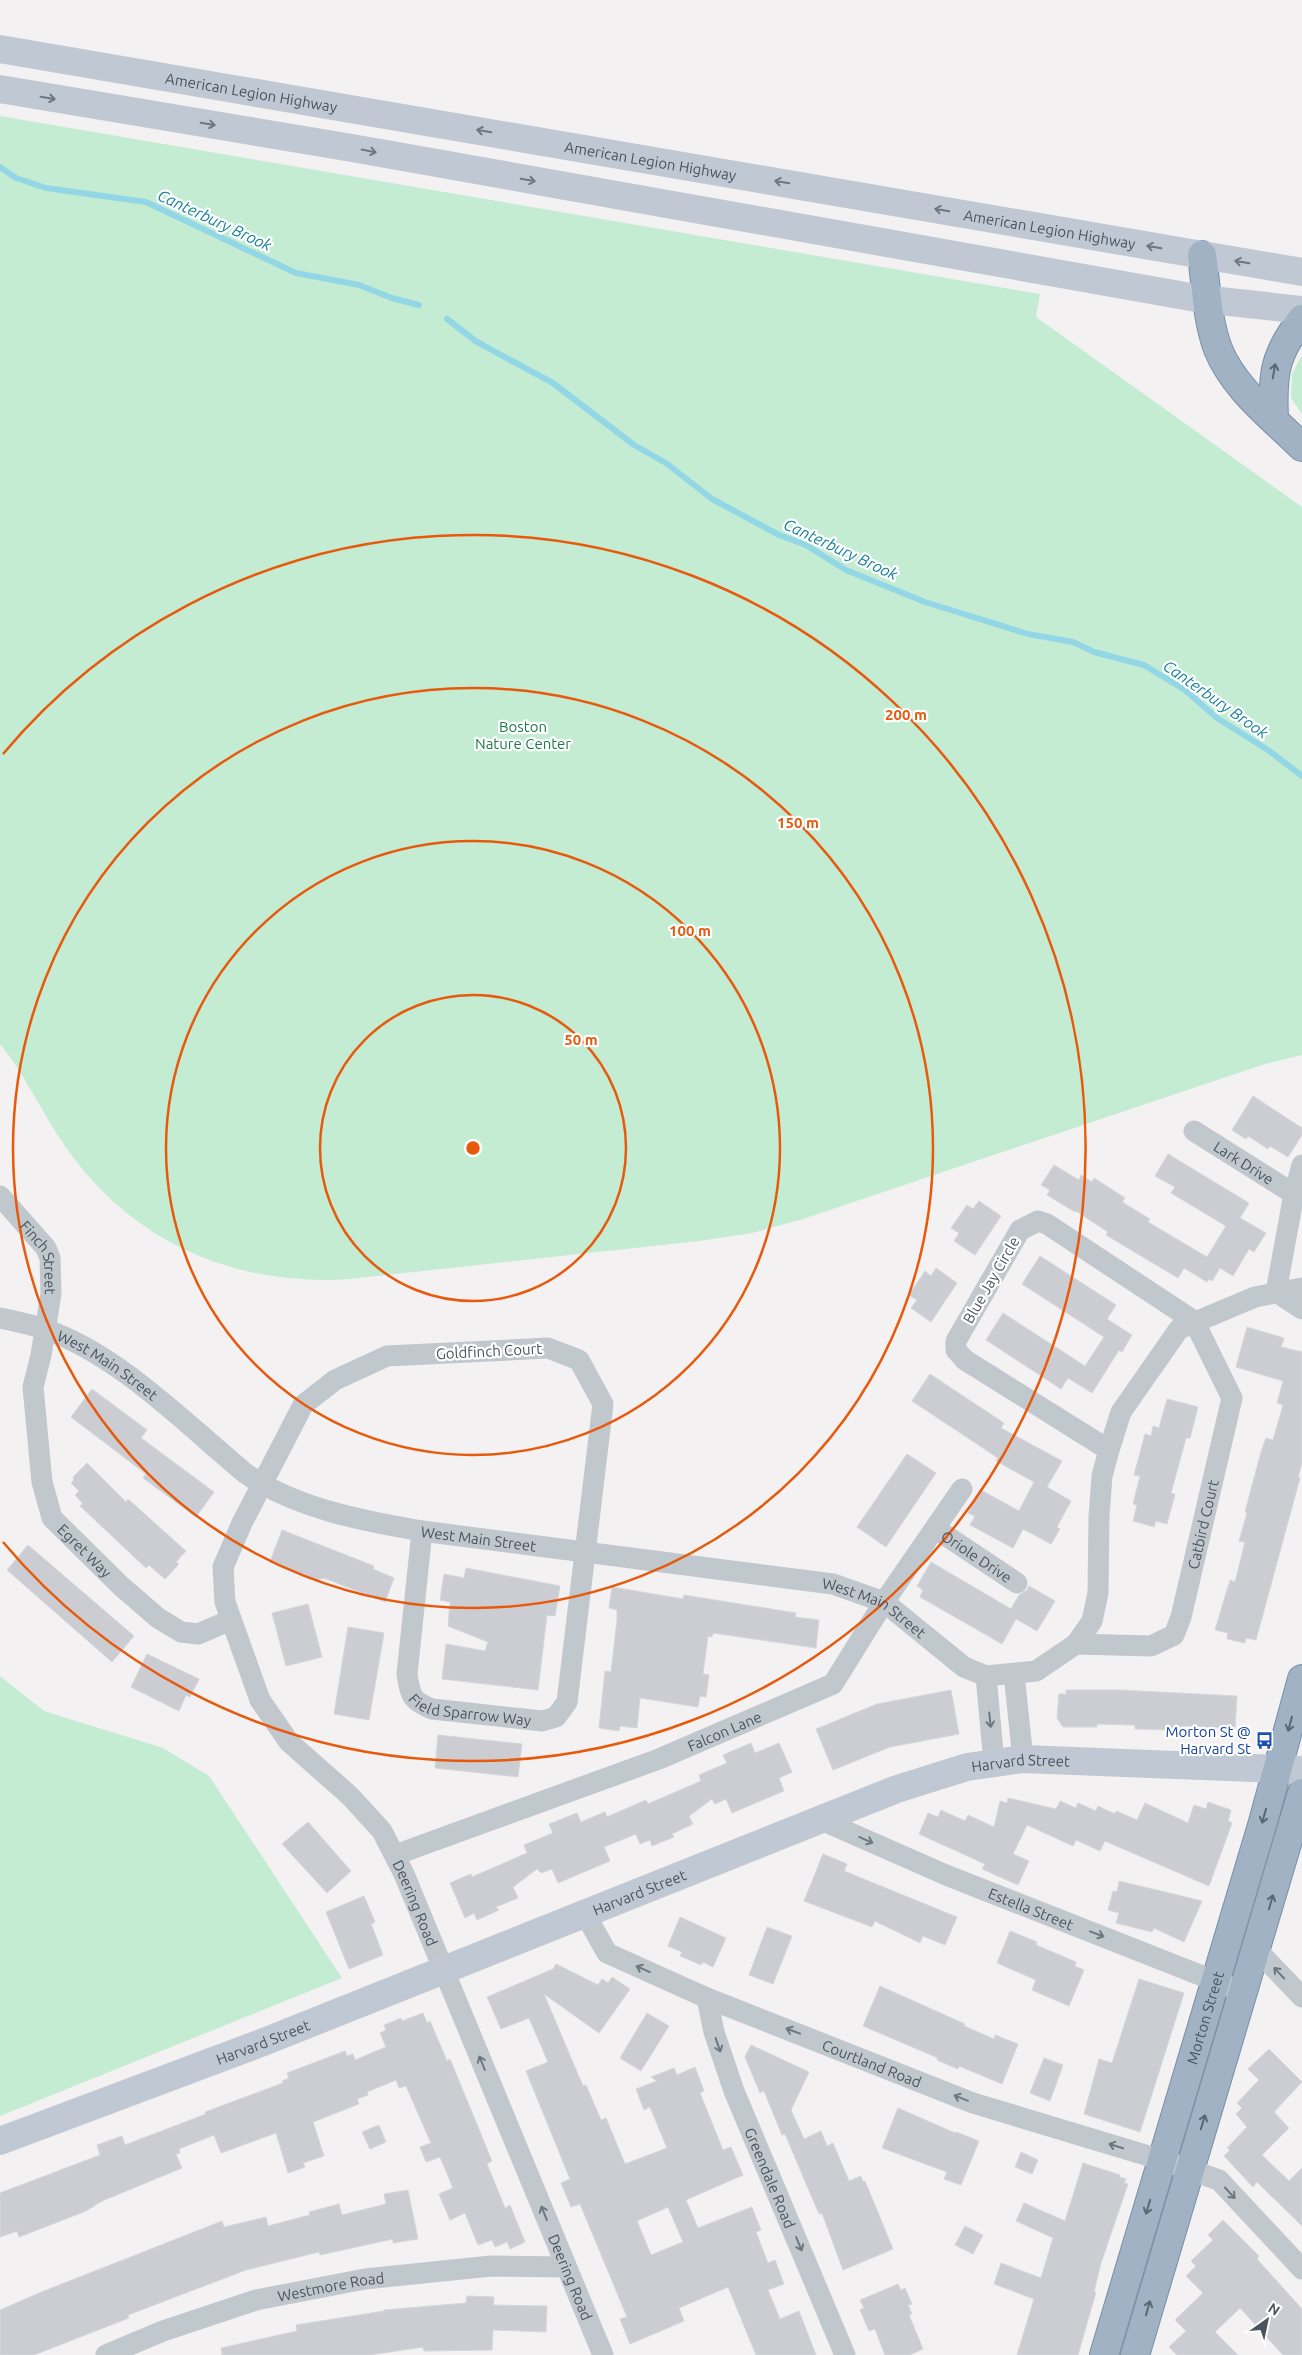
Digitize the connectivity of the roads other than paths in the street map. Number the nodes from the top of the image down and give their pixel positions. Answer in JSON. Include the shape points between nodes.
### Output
{"nodes":[{"id":1,"x":0,"y":49,"type":"edge"},
{"id":2,"x":0,"y":89,"type":"edge"},
{"id":3,"x":1202,"y":255,"type":"junction"},
{"id":4,"x":1302,"y":272,"type":"edge"},
{"id":5,"x":1208,"y":299,"type":"junction"},
{"id":6,"x":1302,"y":310,"type":"edge"},
{"id":7,"x":1302,"y":319,"type":"edge"},
{"id":8,"x":1274,"y":420,"type":"junction"},
{"id":9,"x":1302,"y":447,"type":"edge"},
{"id":10,"x":1194,"y":1131,"type":"dead end"},
{"id":11,"x":1302,"y":1164,"type":"edge"},
{"id":12,"x":1294,"y":1194,"type":"junction"},
{"id":13,"x":0,"y":1196,"type":"edge"},
{"id":14,"x":1302,"y":1288,"type":"edge"},
{"id":15,"x":1276,"y":1292,"type":"junction"},
{"id":16,"x":1302,"y":1309,"type":"edge"},
{"id":17,"x":0,"y":1318,"type":"edge"},
{"id":18,"x":1194,"y":1321,"type":"junction"},
{"id":19,"x":46,"y":1329,"type":"junction"},
{"id":20,"x":1109,"y":1450,"type":"junction"},
{"id":21,"x":262,"y":1485,"type":"junction"},
{"id":22,"x":962,"y":1489,"type":"dead end"},
{"id":23,"x":936,"y":1529,"type":"junction"},
{"id":24,"x":422,"y":1531,"type":"junction"},
{"id":25,"x":584,"y":1550,"type":"junction"},
{"id":26,"x":1017,"y":1583,"type":"dead end"},
{"id":27,"x":884,"y":1602,"type":"junction"},
{"id":28,"x":231,"y":1620,"type":"junction"},
{"id":29,"x":1076,"y":1644,"type":"junction"},
{"id":30,"x":1014,"y":1674,"type":"junction"},
{"id":31,"x":986,"y":1676,"type":"junction"},
{"id":32,"x":1302,"y":1679,"type":"edge"},
{"id":33,"x":1023,"y":1759,"type":"junction"},
{"id":34,"x":994,"y":1763,"type":"junction"},
{"id":35,"x":1290,"y":1770,"type":"edge"},
{"id":36,"x":1302,"y":1794,"type":"edge"},
{"id":37,"x":821,"y":1820,"type":"junction"},
{"id":38,"x":395,"y":1856,"type":"junction"},
{"id":39,"x":584,"y":1912,"type":"junction"},
{"id":40,"x":1256,"y":1949,"type":"junction"},
{"id":41,"x":443,"y":1969,"type":"junction"},
{"id":42,"x":1216,"y":1981,"type":"junction"},
{"id":43,"x":1243,"y":1992,"type":"junction"},
{"id":44,"x":1302,"y":1997,"type":"edge"},
{"id":45,"x":707,"y":1998,"type":"junction"},
{"id":46,"x":0,"y":2141,"type":"edge"},
{"id":47,"x":1162,"y":2160,"type":"junction"},
{"id":48,"x":1189,"y":2169,"type":"junction"},
{"id":49,"x":566,"y":2267,"type":"junction"},
{"id":50,"x":1302,"y":2269,"type":"edge"},
{"id":51,"x":1106,"y":2354,"type":"edge"},
{"id":52,"x":106,"y":2355,"type":"edge"},
{"id":53,"x":603,"y":2355,"type":"edge"},
{"id":54,"x":845,"y":2355,"type":"edge"},
{"id":55,"x":1135,"y":2355,"type":"edge"}],
"edges":[{"from":3,"to":1,"type":"main road","name":"American Legion Highway","one_way":true},
{"from":2,"to":5,"type":"main road","one_way":true},
{"from":4,"to":3,"type":"main road","name":"American Legion Highway","one_way":true},
{"from":3,"to":5,"type":"highway"},
{"from":5,"to":6,"type":"main road"},
{"from":5,"to":8,"type":"highway","via":[[1215,338],[1222,356],[1243,388]]},
{"from":8,"to":7,"type":"highway","one_way":true,"via":[[1276,362],[1284,343]]},
{"from":8,"to":9,"type":"highway"},
{"from":10,"to":12,"type":"street","name":"Lark Drive"},
{"from":11,"to":12,"type":"street"},
{"from":12,"to":15,"type":"street"},
{"from":13,"to":19,"type":"street","name":"Finch Street","via":[[46,1248],[50,1258],[51,1294]]},
{"from":14,"to":15,"type":"street","name":"West Main Street"},
{"from":15,"to":16,"type":"street"},
{"from":15,"to":18,"type":"street","name":"West Main Street","via":[[1254,1297]]},
{"from":17,"to":19,"type":"street","name":"West Main Street"},
{"from":18,"to":20,"type":"street","name":"West Main Street","via":[[1179,1329],[1121,1412]]},
{"from":18,"to":20,"type":"street","name":"Blue Jay Circle","via":[[1047,1224],[1038,1220],[1020,1230],[956,1341],[956,1350],[966,1360]]},
{"from":18,"to":29,"type":"street","name":"Catbird Court","via":[[1232,1398],[1178,1626],[1174,1635],[1151,1646]]},
{"from":19,"to":21,"type":"street","name":"West Main Street","via":[[84,1347],[136,1381]]},
{"from":19,"to":28,"type":"street","name":"Egret Way","via":[[33,1387],[42,1482],[52,1518],[121,1586],[158,1618],[181,1632],[198,1634]]},
{"from":20,"to":29,"type":"street","name":"West Main Street","via":[[1102,1476],[1098,1592],[1092,1621]]},
{"from":21,"to":24,"type":"street","name":"West Main Street","via":[[357,1520]]},
{"from":21,"to":25,"type":"street","name":"Goldfinch Court","via":[[303,1405],[335,1380],[387,1356],[548,1348],[579,1360],[603,1404]]},
{"from":21,"to":28,"type":"street","name":"Deering Road","via":[[223,1567],[225,1602]]},
{"from":22,"to":23,"type":"street","name":"Falcon Lane"},
{"from":23,"to":26,"type":"street","name":"Oriole Drive"},
{"from":23,"to":27,"type":"street","name":"Falcon Lane"},
{"from":24,"to":25,"type":"street","name":"West Main Street"},
{"from":24,"to":25,"type":"street","name":"Field Sparrow Way","via":[[407,1674],[409,1692],[417,1703],[432,1709],[542,1721],[556,1717],[567,1702]]},
{"from":25,"to":27,"type":"street","name":"West Main Street","via":[[833,1584]]},
{"from":27,"to":31,"type":"street","name":"West Main Street","via":[[964,1667]]},
{"from":27,"to":38,"type":"street","name":"Falcon Lane","via":[[833,1684],[659,1759]]},
{"from":28,"to":38,"type":"street","name":"Deering Road","via":[[260,1700],[289,1742],[350,1796],[382,1831]]},
{"from":29,"to":30,"type":"street","name":"West Main Street","via":[[1036,1671]]},
{"from":30,"to":31,"type":"street","name":"West Main Street"},
{"from":30,"to":33,"type":"street"},
{"from":31,"to":34,"type":"street","one_way":true},
{"from":32,"to":35,"type":"highway","name":"Morton Street","one_way":true},
{"from":33,"to":34,"type":"main road","name":"Harvard Street"},
{"from":33,"to":35,"type":"main road","name":"Harvard Street"},
{"from":34,"to":37,"type":"main road","name":"Harvard Street","via":[[967,1767],[897,1789]]},
{"from":35,"to":42,"type":"highway","name":"Morton Street","one_way":true},
{"from":40,"to":36,"type":"highway","name":"Morton Street","one_way":true},
{"from":37,"to":39,"type":"main road","name":"Harvard Street"},
{"from":37,"to":42,"type":"street","name":"Estella Street","one_way":true,"via":[[946,1875]]},
{"from":38,"to":41,"type":"street","name":"Deering Road"},
{"from":39,"to":41,"type":"main road","name":"Harvard Street"},
{"from":45,"to":39,"type":"street","name":"Courtland Road","one_way":true,"via":[[607,1952]]},
{"from":40,"to":43,"type":"highway","name":"Morton Street"},
{"from":44,"to":40,"type":"street","one_way":true},
{"from":41,"to":46,"type":"main road","name":"Harvard Street","via":[[261,2043]]},
{"from":49,"to":41,"type":"street","name":"Deering Road","one_way":true},
{"from":42,"to":43,"type":"street","name":"Estella Street"},
{"from":42,"to":47,"type":"highway","name":"Morton Street"},
{"from":48,"to":43,"type":"highway","name":"Morton Street","one_way":true},
{"from":47,"to":45,"type":"street","name":"Courtland Road","one_way":true,"via":[[974,2103]]},
{"from":45,"to":54,"type":"street","name":"Greendale Road","one_way":true,"via":[[714,2032],[734,2091]]},
{"from":47,"to":48,"type":"street","name":"Courtland Road"},
{"from":47,"to":51,"type":"highway","name":"Morton Street","one_way":true},
{"from":48,"to":50,"type":"street","name":"Courtland Road","one_way":true,"via":[[1219,2180]]},
{"from":55,"to":48,"type":"highway","name":"Morton Street","one_way":true},
{"from":49,"to":52,"type":"street","name":"Westmore Road","via":[[491,2266],[365,2279],[256,2300],[163,2331]]},
{"from":49,"to":53,"type":"street","name":"Deering Road"}]}
